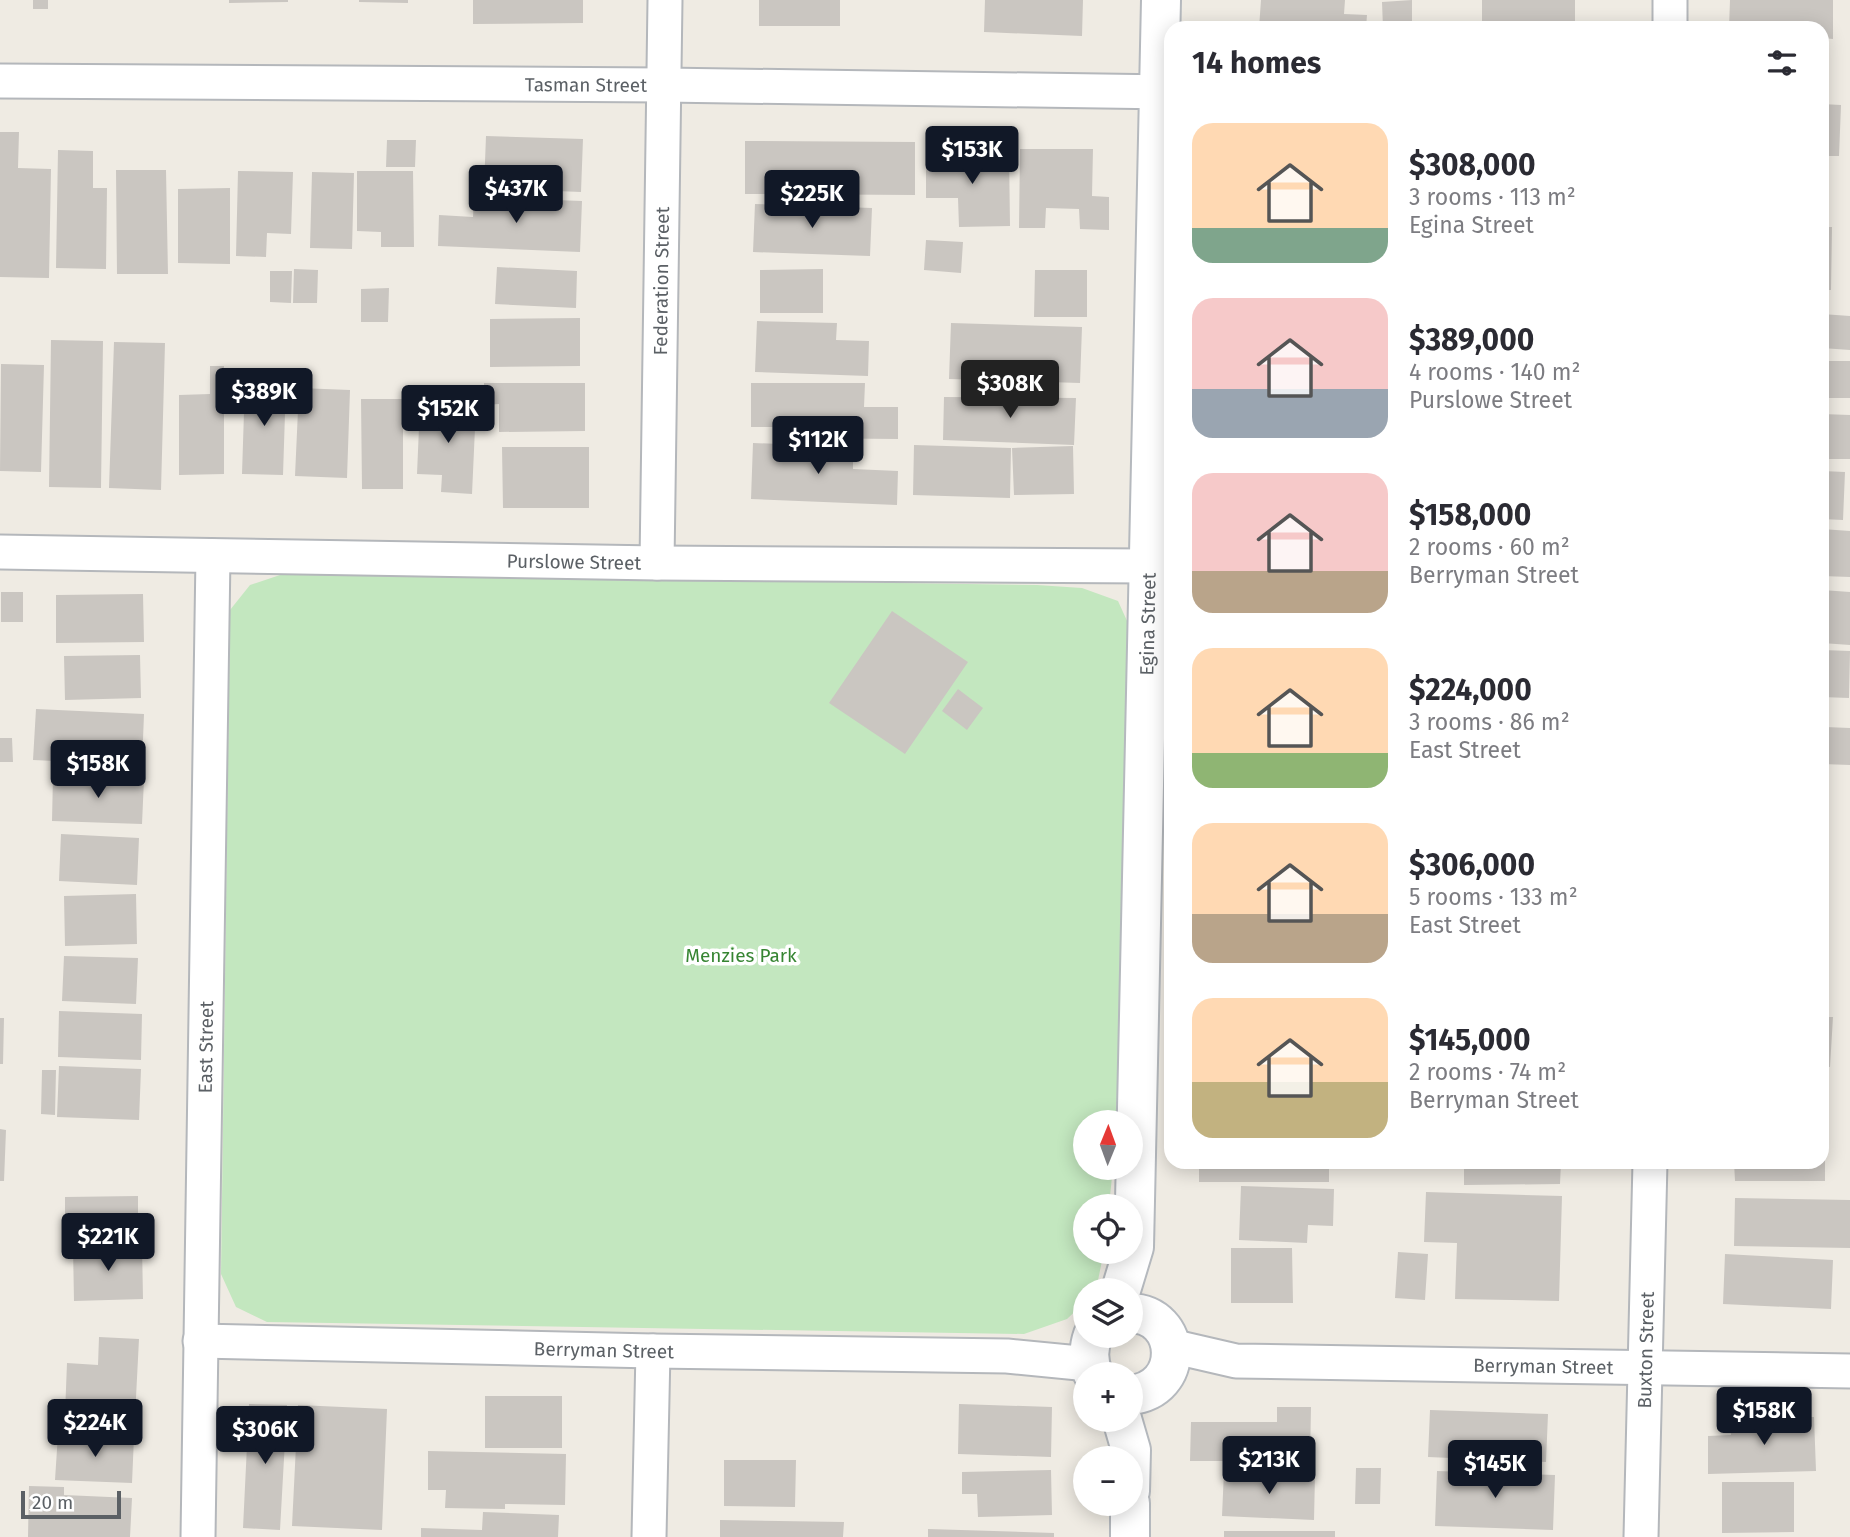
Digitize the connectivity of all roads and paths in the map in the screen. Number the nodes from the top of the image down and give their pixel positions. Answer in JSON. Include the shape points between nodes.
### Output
{"nodes":[{"id":1,"x":665,"y":0,"type":"edge"},
{"id":2,"x":1161,"y":0,"type":"edge"},
{"id":3,"x":1670,"y":0,"type":"edge"},
{"id":4,"x":1671,"y":21,"type":"edge"},
{"id":5,"x":1164,"y":55,"type":"edge"},
{"id":6,"x":0,"y":81,"type":"edge"},
{"id":7,"x":663,"y":85,"type":"junction"},
{"id":8,"x":1164,"y":92,"type":"edge"},
{"id":9,"x":1164,"y":148,"type":"edge"},
{"id":10,"x":0,"y":552,"type":"edge"},
{"id":11,"x":213,"y":556,"type":"junction"},
{"id":12,"x":657,"y":563,"type":"junction"},
{"id":13,"x":1149,"y":566,"type":"junction"},
{"id":14,"x":1650,"y":1169,"type":"edge"},
{"id":15,"x":1135,"y":1194,"type":"edge"},
{"id":16,"x":1137,"y":1264,"type":"edge"},
{"id":17,"x":201,"y":1340,"type":"junction"},
{"id":18,"x":653,"y":1351,"type":"junction"},
{"id":19,"x":1092,"y":1352,"type":"edge"},
{"id":20,"x":1151,"y":1357,"type":"edge"},
{"id":21,"x":1645,"y":1369,"type":"junction"},
{"id":22,"x":1850,"y":1371,"type":"edge"},
{"id":23,"x":1127,"y":1434,"type":"edge"},
{"id":24,"x":1130,"y":1516,"type":"edge"},
{"id":25,"x":198,"y":1537,"type":"edge"},
{"id":26,"x":649,"y":1537,"type":"edge"},
{"id":27,"x":1130,"y":1537,"type":"edge"},
{"id":28,"x":1641,"y":1537,"type":"edge"}],
"edges":[{"from":1,"to":7,"type":"street","name":"Federation Street"},
{"from":2,"to":5,"type":"street","name":"Egina Street"},
{"from":3,"to":4,"type":"street"},
{"from":6,"to":7,"type":"street","name":"Tasman Street"},
{"from":7,"to":8,"type":"street","name":"Tasman Street"},
{"from":7,"to":12,"type":"street","name":"Federation Street"},
{"from":9,"to":13,"type":"street","name":"Egina Street"},
{"from":10,"to":11,"type":"street","name":"Purslowe Street"},
{"from":11,"to":12,"type":"street","name":"Purslowe Street"},
{"from":11,"to":17,"type":"street","name":"East Street"},
{"from":12,"to":13,"type":"street","name":"Purslowe Street"},
{"from":13,"to":15,"type":"street","name":"Egina Street"},
{"from":14,"to":21,"type":"street","name":"Buxton Street"},
{"from":16,"to":20,"type":"street","name":"Egina Street"},
{"from":17,"to":18,"type":"street","name":"Berryman Street"},
{"from":17,"to":25,"type":"street","name":"East Street"},
{"from":18,"to":19,"type":"street","name":"Berryman Street","via":[[1007,1356]]},
{"from":18,"to":26,"type":"street"},
{"from":20,"to":21,"type":"street","name":"Berryman Street"},
{"from":20,"to":23,"type":"street"},
{"from":21,"to":22,"type":"street","name":"Berryman Street"},
{"from":21,"to":28,"type":"street","name":"Buxton Street"},
{"from":24,"to":27,"type":"street"}]}
